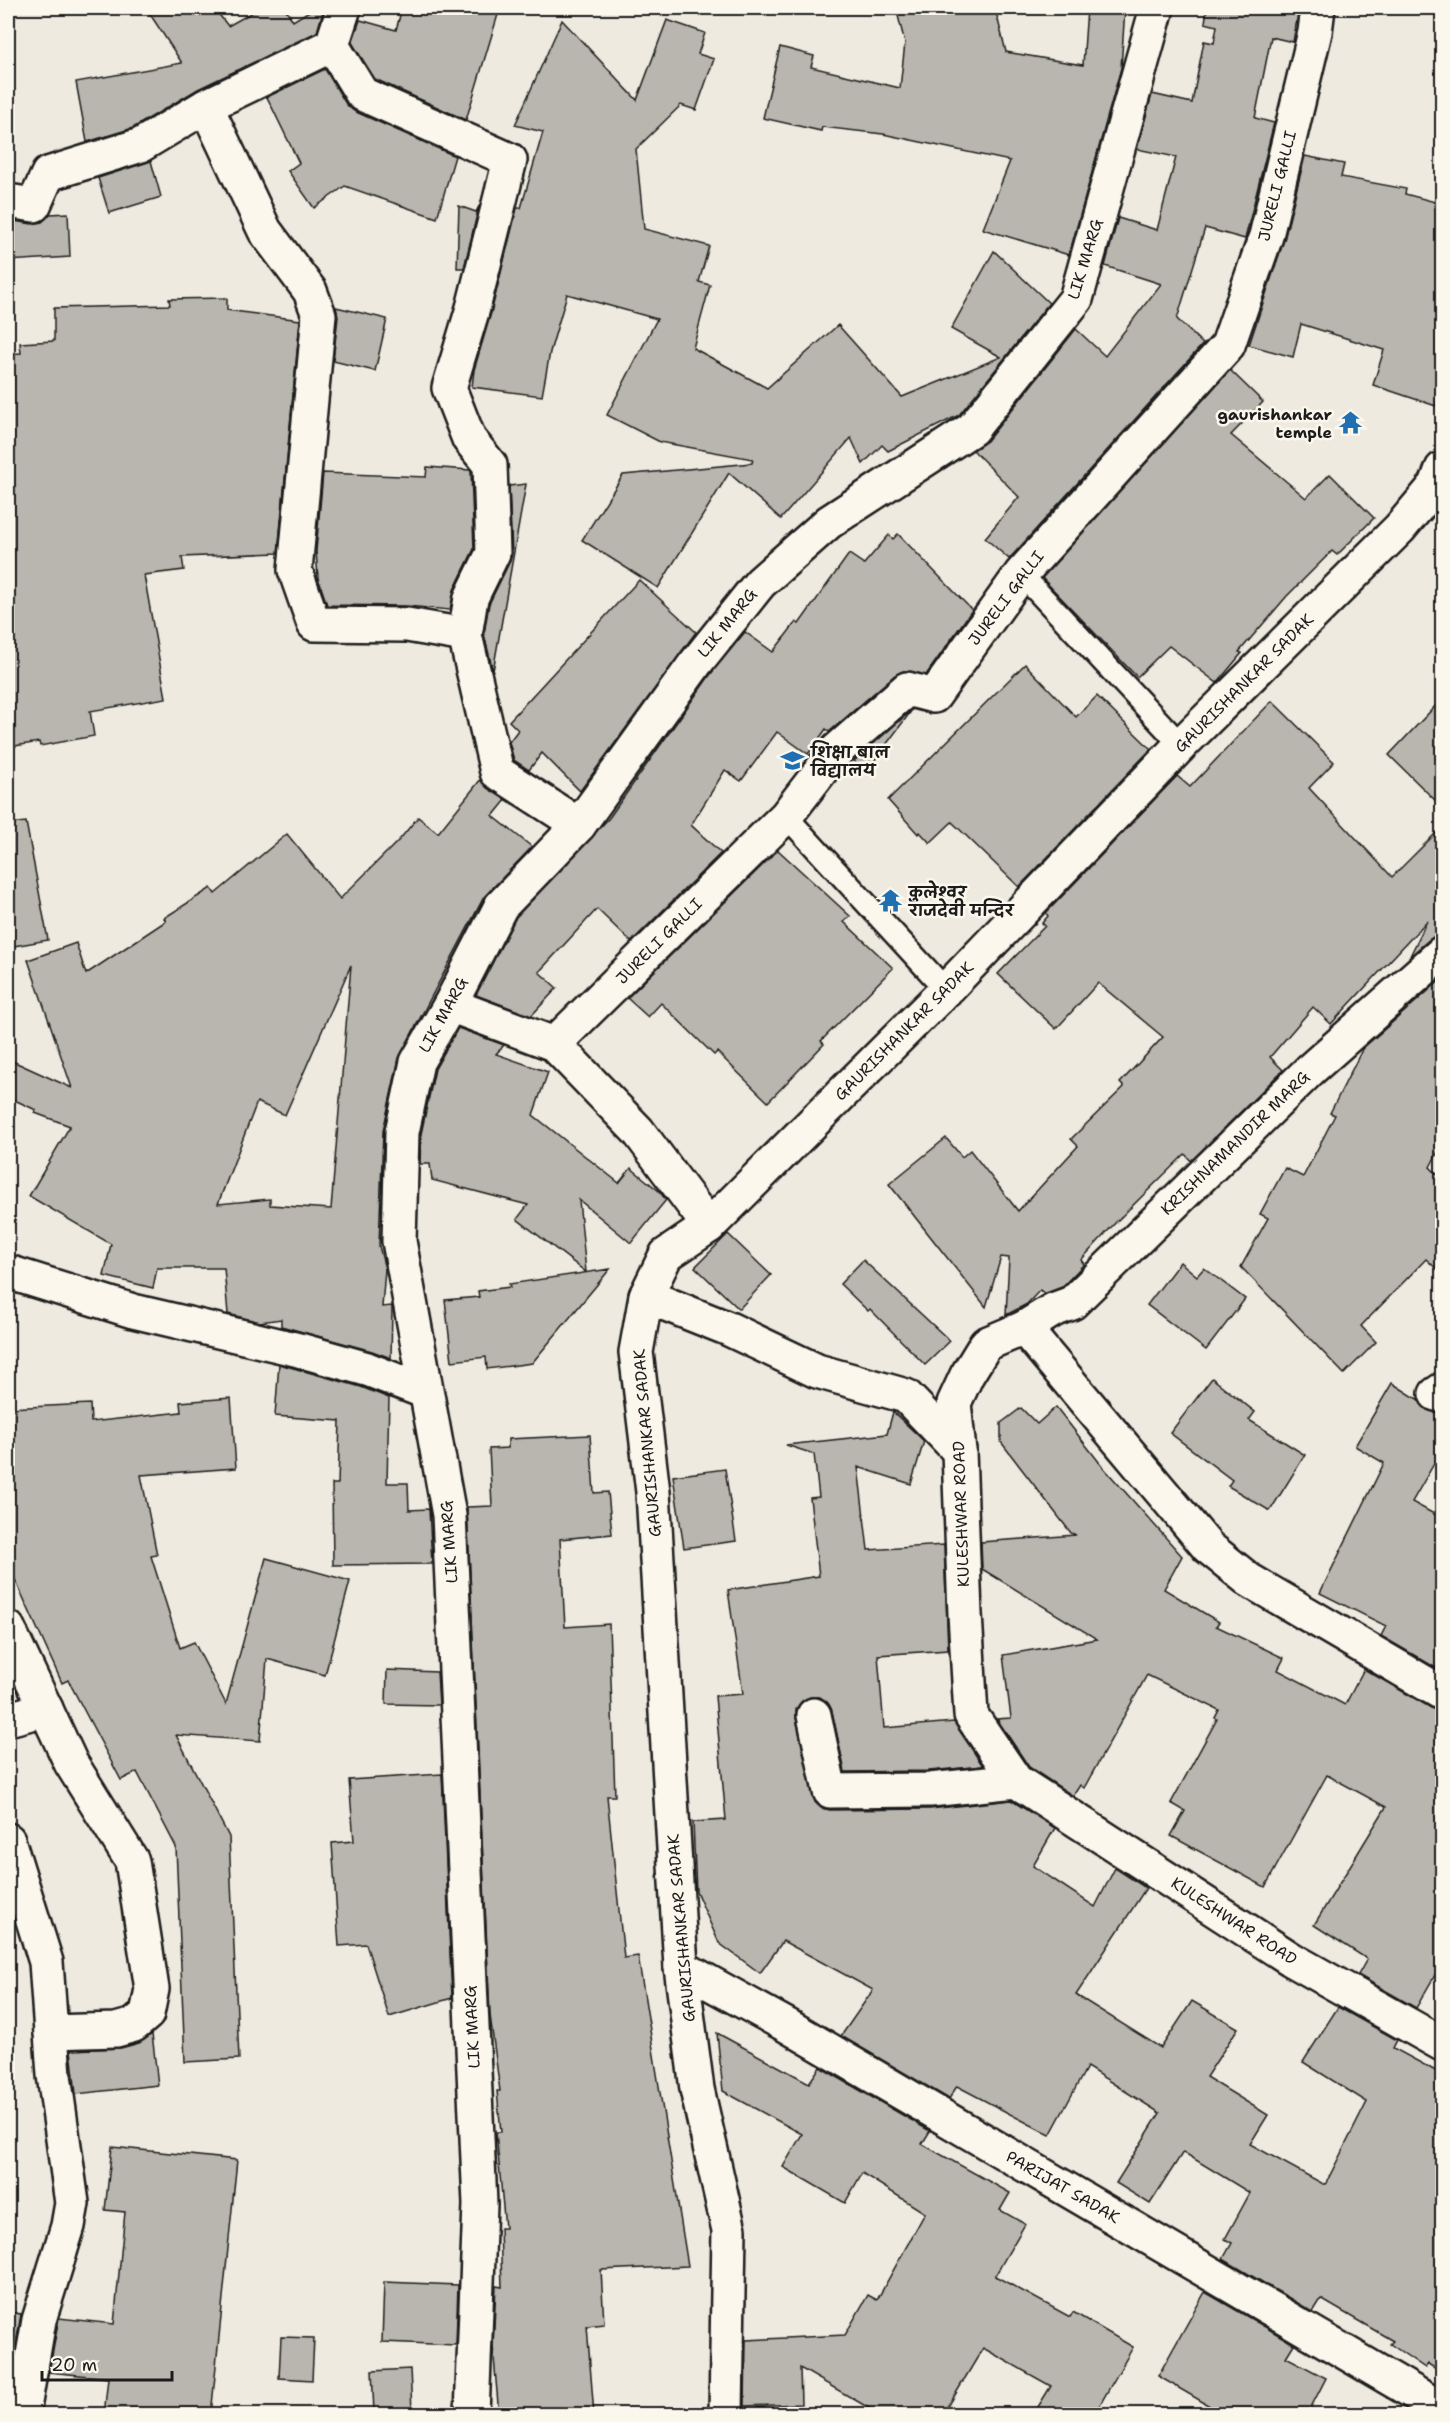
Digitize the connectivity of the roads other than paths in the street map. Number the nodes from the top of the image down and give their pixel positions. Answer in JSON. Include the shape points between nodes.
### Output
{"nodes":[{"id":1,"x":344,"y":8,"type":"edge"},
{"id":2,"x":1156,"y":8,"type":"edge"},
{"id":3,"x":1317,"y":8,"type":"edge"},
{"id":4,"x":332,"y":45,"type":"junction"},
{"id":5,"x":206,"y":106,"type":"junction"},
{"id":6,"x":8,"y":201,"type":"edge"},
{"id":7,"x":1443,"y":469,"type":"edge"},
{"id":8,"x":1021,"y":573,"type":"junction"},
{"id":9,"x":465,"y":635,"type":"junction"},
{"id":10,"x":1181,"y":745,"type":"junction"},
{"id":11,"x":786,"y":816,"type":"junction"},
{"id":12,"x":579,"y":825,"type":"junction"},
{"id":13,"x":1443,"y":953,"type":"edge"},
{"id":14,"x":946,"y":990,"type":"junction"},
{"id":15,"x":450,"y":1005,"type":"junction"},
{"id":16,"x":554,"y":1044,"type":"junction"},
{"id":17,"x":709,"y":1226,"type":"junction"},
{"id":18,"x":8,"y":1272,"type":"edge"},
{"id":19,"x":646,"y":1296,"type":"junction"},
{"id":20,"x":1024,"y":1328,"type":"junction"},
{"id":21,"x":426,"y":1392,"type":"junction"},
{"id":22,"x":959,"y":1451,"type":"junction"},
{"id":23,"x":8,"y":1628,"type":"edge"},
{"id":24,"x":1443,"y":1693,"type":"edge"},
{"id":25,"x":46,"y":1709,"type":"junction"},
{"id":26,"x":814,"y":1715,"type":"dead end"},
{"id":27,"x":8,"y":1719,"type":"edge"},
{"id":28,"x":1016,"y":1781,"type":"junction"},
{"id":29,"x":8,"y":1840,"type":"edge"},
{"id":30,"x":681,"y":1967,"type":"junction"},
{"id":31,"x":51,"y":2032,"type":"junction"},
{"id":32,"x":1443,"y":2044,"type":"edge"},
{"id":33,"x":1443,"y":2409,"type":"edge"},
{"id":34,"x":23,"y":2415,"type":"edge"},
{"id":35,"x":472,"y":2415,"type":"edge"},
{"id":36,"x":726,"y":2415,"type":"edge"}],
"edges":[{"from":1,"to":4,"type":"street"},
{"from":2,"to":12,"type":"street","name":"LIK MARG","via":[[1076,299],[972,429],[829,522],[760,583],[695,663]]},
{"from":3,"to":8,"type":"street","name":"JURELI GALLI","via":[[1315,32],[1266,236],[1228,345]]},
{"from":4,"to":5,"type":"street"},
{"from":4,"to":9,"type":"street","via":[[362,94],[510,160],[449,388],[469,439],[490,465],[493,553],[471,598]]},
{"from":5,"to":6,"type":"street","via":[[141,145],[48,174],[34,205]]},
{"from":5,"to":9,"type":"street","via":[[266,231],[310,291],[320,315],[295,570],[314,624],[407,625]]},
{"from":7,"to":10,"type":"street","name":"GAURISHANKAR SADAK","via":[[1436,485],[1400,528]]},
{"from":8,"to":10,"type":"lane"},
{"from":8,"to":11,"type":"street","name":"JURELI GALLI","via":[[934,696],[907,689],[836,751]]},
{"from":9,"to":12,"type":"street","via":[[497,772]]},
{"from":10,"to":14,"type":"street","name":"GAURISHANKAR SADAK"},
{"from":11,"to":14,"type":"lane"},
{"from":11,"to":16,"type":"street","name":"JURELI GALLI"},
{"from":12,"to":15,"type":"street","name":"LIK MARG","via":[[501,906]]},
{"from":13,"to":20,"type":"street","name":"KRISHNAMANDIR MARG","via":[[1310,1070],[1072,1303]]},
{"from":14,"to":17,"type":"street","name":"GAURISHANKAR SADAK"},
{"from":15,"to":16,"type":"street"},
{"from":15,"to":21,"type":"street","name":"LIK MARG","via":[[417,1062],[402,1132],[399,1241]]},
{"from":16,"to":17,"type":"street","via":[[638,1131]]},
{"from":17,"to":19,"type":"street","name":"GAURISHANKAR SADAK","via":[[666,1255]]},
{"from":18,"to":21,"type":"street","via":[[133,1311],[366,1369]]},
{"from":19,"to":22,"type":"street","via":[[729,1329],[817,1371],[906,1396]]},
{"from":19,"to":30,"type":"street","name":"GAURISHANKAR SADAK","via":[[636,1352],[653,1492]]},
{"from":20,"to":22,"type":"street","name":"KULESHWAR ROAD","via":[[986,1344],[967,1375],[954,1403]]},
{"from":20,"to":24,"type":"street","via":[[1208,1547],[1249,1580]]},
{"from":21,"to":35,"type":"street","name":"LIK MARG","via":[[450,1527],[480,2204]]},
{"from":22,"to":28,"type":"street","name":"KULESHWAR ROAD","via":[[971,1715]]},
{"from":23,"to":25,"type":"street"},
{"from":25,"to":27,"type":"street"},
{"from":25,"to":31,"type":"street","via":[[71,1763],[132,1861],[152,1989],[147,2013],[134,2025],[116,2030]]},
{"from":26,"to":28,"type":"street","via":[[830,1791],[930,1790]]},
{"from":28,"to":32,"type":"street","name":"KULESHWAR ROAD","via":[[1292,1959]]},
{"from":29,"to":31,"type":"street","via":[[46,1962]]},
{"from":30,"to":33,"type":"street","name":"PARIJAT SADAK"},
{"from":30,"to":36,"type":"street","name":"GAURISHANKAR SADAK","via":[[697,2089],[729,2230]]},
{"from":31,"to":34,"type":"street","via":[[72,2203],[39,2320]]}]}
